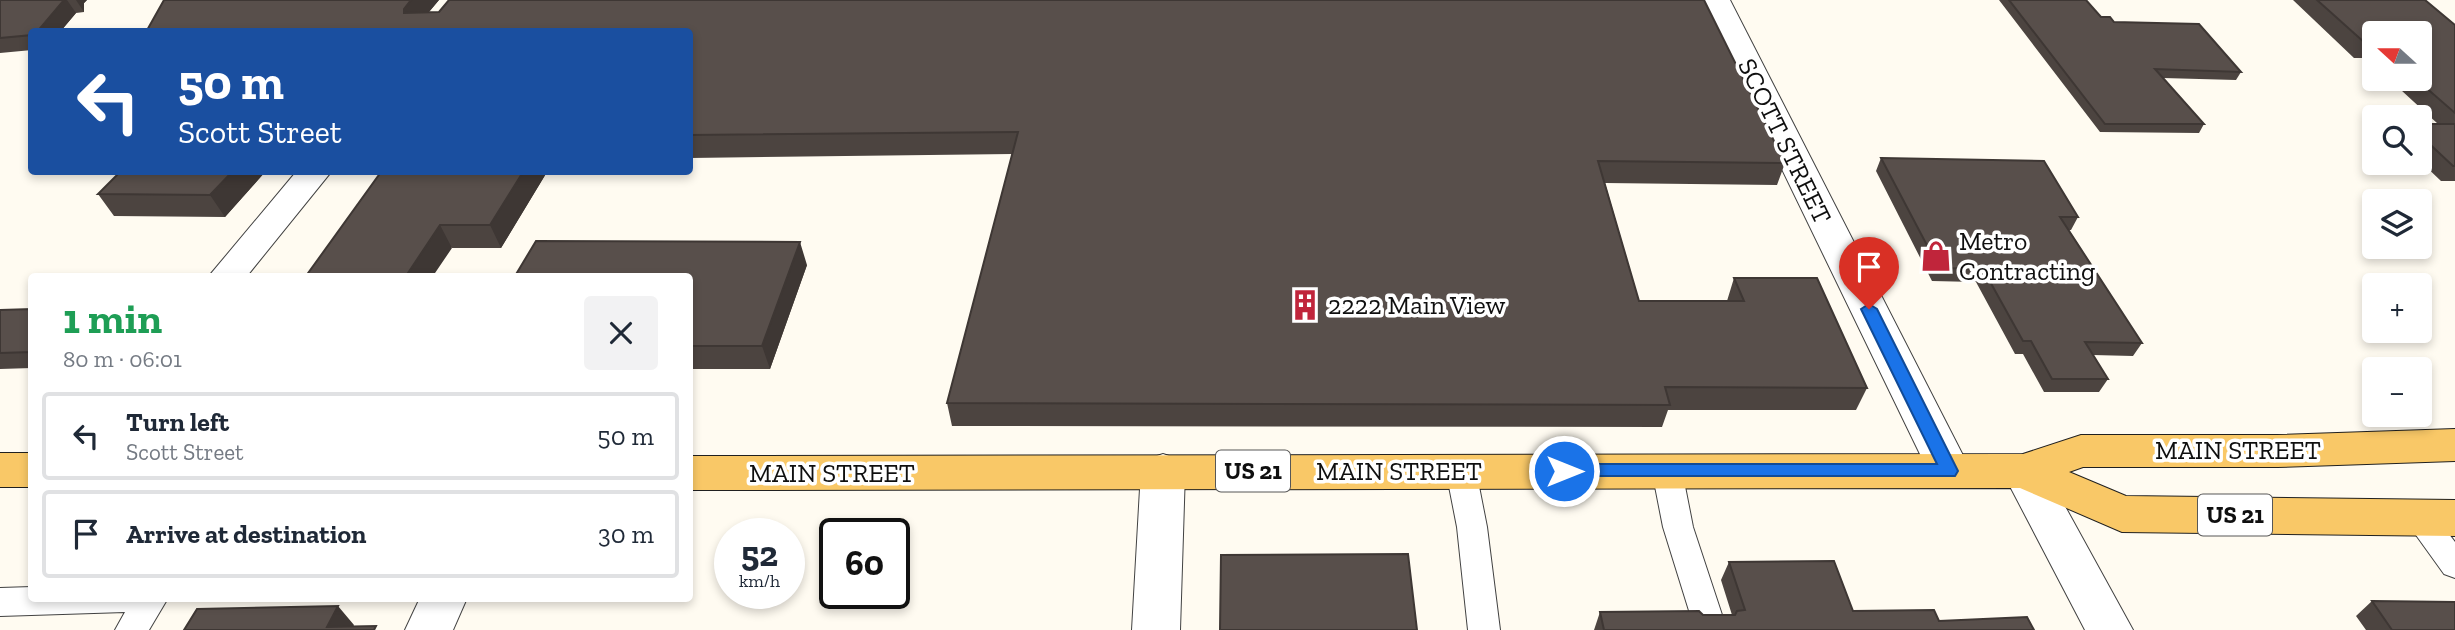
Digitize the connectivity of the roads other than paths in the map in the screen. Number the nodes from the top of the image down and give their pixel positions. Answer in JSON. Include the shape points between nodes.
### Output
{"nodes":[{"id":1,"x":1715,"y":0,"type":"edge"},
{"id":2,"x":311,"y":175,"type":"edge"},
{"id":3,"x":230,"y":273,"type":"edge"},
{"id":4,"x":2455,"y":445,"type":"edge"},
{"id":5,"x":0,"y":470,"type":"edge"},
{"id":6,"x":28,"y":470,"type":"edge"},
{"id":7,"x":1163,"y":471,"type":"junction"},
{"id":8,"x":1461,"y":471,"type":"junction"},
{"id":9,"x":1667,"y":471,"type":"junction"},
{"id":10,"x":1949,"y":471,"type":"junction"},
{"id":11,"x":2024,"y":471,"type":"junction"},
{"id":12,"x":693,"y":473,"type":"edge"},
{"id":13,"x":2436,"y":517,"type":"edge"},
{"id":14,"x":2455,"y":565,"type":"edge"},
{"id":15,"x":28,"y":601,"type":"edge"},
{"id":16,"x":0,"y":602,"type":"edge"},
{"id":17,"x":149,"y":602,"type":"edge"},
{"id":18,"x":442,"y":602,"type":"edge"},
{"id":19,"x":131,"y":630,"type":"edge"},
{"id":20,"x":429,"y":630,"type":"edge"},
{"id":21,"x":1156,"y":630,"type":"edge"},
{"id":22,"x":1484,"y":630,"type":"edge"},
{"id":23,"x":1711,"y":630,"type":"edge"},
{"id":24,"x":2109,"y":630,"type":"edge"}],
"edges":[{"from":1,"to":10,"type":"street","name":"SCOTT STREET"},
{"from":2,"to":3,"type":"street"},
{"from":4,"to":11,"type":"main road","name":"MAIN STREET","number":"US 21","via":[[2081,451]]},
{"from":5,"to":6,"type":"main road"},
{"from":7,"to":8,"type":"main road","name":"MAIN STREET","number":"US 21"},
{"from":7,"to":12,"type":"main road","name":"MAIN STREET","number":"US 21"},
{"from":7,"to":21,"type":"street"},
{"from":8,"to":9,"type":"main road","name":"MAIN STREET","number":"US 21"},
{"from":8,"to":22,"type":"lane"},
{"from":9,"to":10,"type":"main road","name":"MAIN STREET","number":"US 21"},
{"from":9,"to":23,"type":"lane","via":[[1678,527]]},
{"from":10,"to":11,"type":"main road","name":"MAIN STREET","number":"US 21"},
{"from":11,"to":13,"type":"main road","name":"MAIN STREET","number":"US 21","via":[[2122,514]]},
{"from":11,"to":24,"type":"street"},
{"from":13,"to":14,"type":"lane"},
{"from":15,"to":16,"type":"lane"},
{"from":17,"to":19,"type":"lane"},
{"from":18,"to":20,"type":"street"}]}
